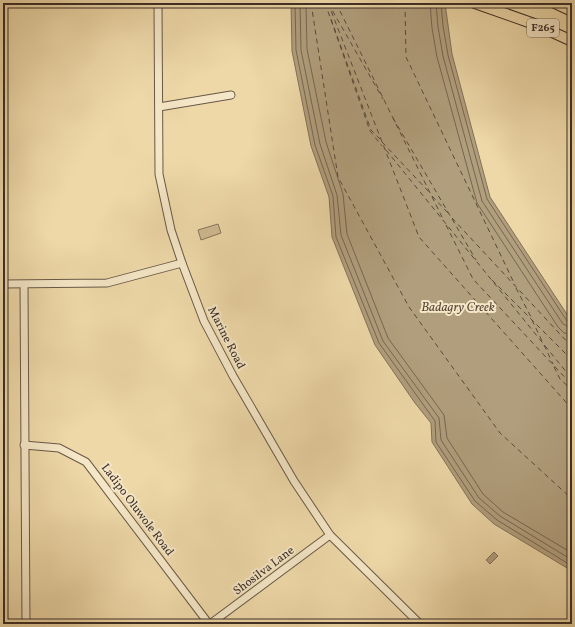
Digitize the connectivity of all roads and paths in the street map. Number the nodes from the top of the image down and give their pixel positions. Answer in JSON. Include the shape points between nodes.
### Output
{"nodes":[{"id":1,"x":158,"y":3,"type":"edge"},
{"id":2,"x":475,"y":3,"type":"edge"},
{"id":3,"x":556,"y":3,"type":"edge"},
{"id":4,"x":572,"y":11,"type":"edge"},
{"id":5,"x":572,"y":41,"type":"edge"},
{"id":6,"x":232,"y":95,"type":"dead end"},
{"id":7,"x":159,"y":107,"type":"junction"},
{"id":8,"x":182,"y":263,"type":"junction"},
{"id":9,"x":3,"y":284,"type":"edge"},
{"id":10,"x":24,"y":285,"type":"junction"},
{"id":11,"x":24,"y":445,"type":"junction"},
{"id":12,"x":330,"y":535,"type":"junction"},
{"id":13,"x":26,"y":624,"type":"edge"},
{"id":14,"x":210,"y":624,"type":"edge"},
{"id":15,"x":420,"y":624,"type":"edge"}],
"edges":[{"from":1,"to":7,"type":"street","name":"Marine Road"},
{"from":2,"to":5,"type":"highway","number":"F265"},
{"from":3,"to":4,"type":"highway","number":"F265"},
{"from":6,"to":7,"type":"street"},
{"from":7,"to":8,"type":"street","name":"Marine Road","via":[[159,174]]},
{"from":8,"to":10,"type":"street","via":[[107,283]]},
{"from":8,"to":12,"type":"street","name":"Marine Road","via":[[204,321],[233,376],[294,481]]},
{"from":9,"to":10,"type":"street"},
{"from":10,"to":11,"type":"street"},
{"from":11,"to":13,"type":"street"},
{"from":11,"to":14,"type":"street","name":"Ladipo Oluwole Road","via":[[59,448],[86,462]]},
{"from":12,"to":14,"type":"street","name":"Shosilva Lane"},
{"from":12,"to":15,"type":"street","name":"Marine Road"}]}
